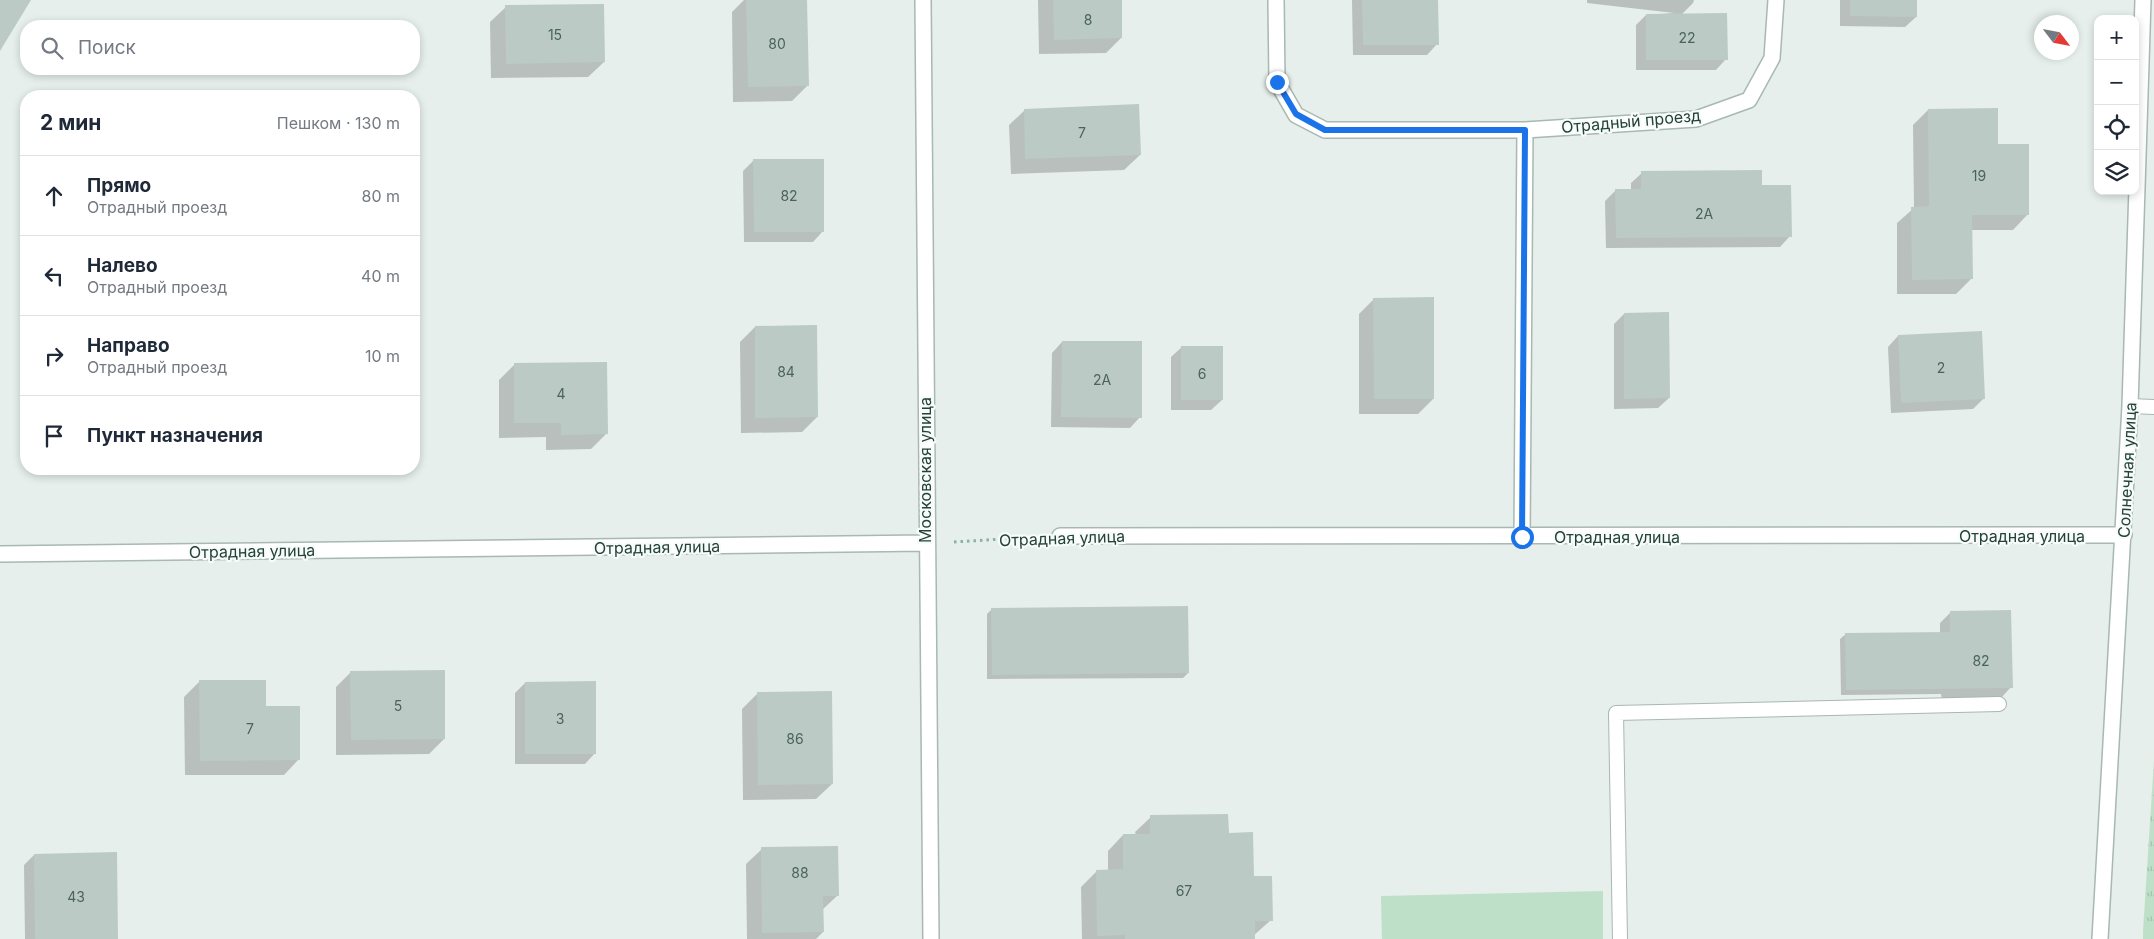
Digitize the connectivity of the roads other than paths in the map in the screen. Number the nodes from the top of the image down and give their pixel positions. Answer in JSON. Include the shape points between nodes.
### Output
{"nodes":[{"id":1,"x":922,"y":0,"type":"edge"},
{"id":2,"x":1276,"y":0,"type":"edge"},
{"id":3,"x":1776,"y":0,"type":"edge"},
{"id":4,"x":2143,"y":0,"type":"edge"},
{"id":5,"x":1525,"y":130,"type":"junction"},
{"id":6,"x":2130,"y":406,"type":"junction"},
{"id":7,"x":2154,"y":407,"type":"edge"},
{"id":8,"x":2124,"y":535,"type":"junction"},
{"id":9,"x":1060,"y":536,"type":"road end"},
{"id":10,"x":1522,"y":537,"type":"junction"},
{"id":11,"x":926,"y":543,"type":"junction"},
{"id":12,"x":0,"y":554,"type":"edge"},
{"id":13,"x":1999,"y":704,"type":"dead end"},
{"id":14,"x":931,"y":939,"type":"edge"},
{"id":15,"x":1620,"y":939,"type":"edge"},
{"id":16,"x":2100,"y":939,"type":"edge"}],
"edges":[{"from":1,"to":11,"type":"street","name":"Московская улица"},
{"from":2,"to":5,"type":"street","name":"Отрадный проезд","via":[[1277,82],[1296,114],[1325,130]]},
{"from":3,"to":5,"type":"street","name":"Отрадный проезд","via":[[1772,58],[1748,100],[1696,119]]},
{"from":4,"to":6,"type":"street","name":"Солнечная улица"},
{"from":5,"to":10,"type":"street"},
{"from":6,"to":7,"type":"lane"},
{"from":6,"to":8,"type":"street","name":"Солнечная улица"},
{"from":8,"to":10,"type":"street","name":"Отрадная улица"},
{"from":8,"to":16,"type":"street","name":"Солнечная улица"},
{"from":9,"to":10,"type":"street","name":"Отрадная улица"},
{"from":11,"to":12,"type":"street","name":"Отрадная улица"},
{"from":11,"to":14,"type":"street","name":"Московская улица"},
{"from":13,"to":15,"type":"lane","via":[[1616,713]]}]}
